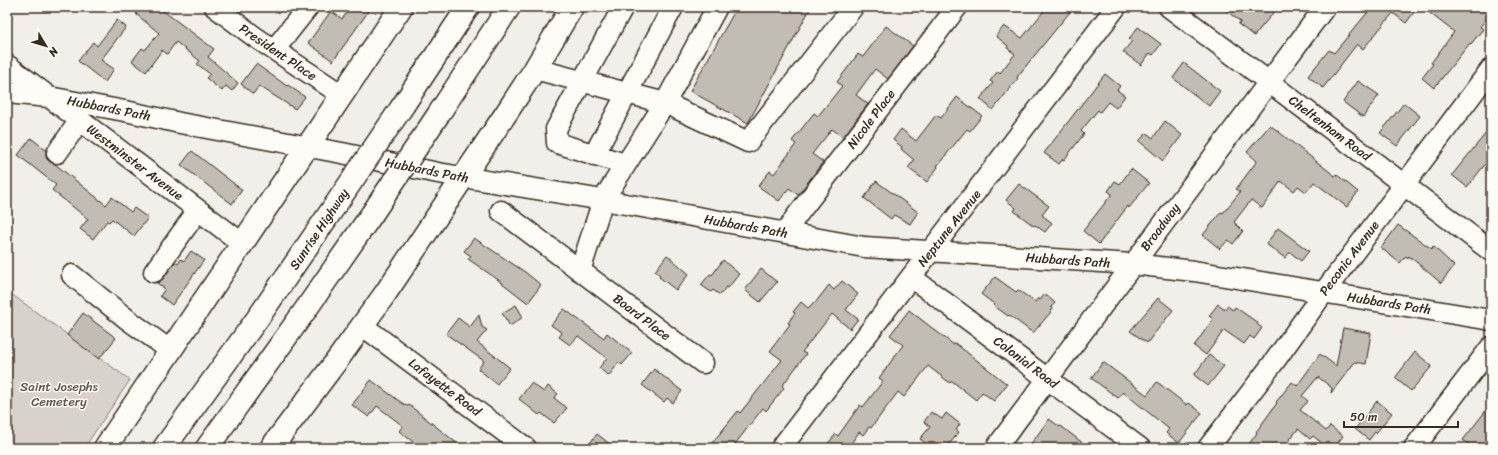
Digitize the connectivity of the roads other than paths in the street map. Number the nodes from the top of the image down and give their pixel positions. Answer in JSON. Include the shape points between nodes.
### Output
{"nodes":[{"id":1,"x":215,"y":7,"type":"edge"},
{"id":2,"x":308,"y":7,"type":"edge"},
{"id":3,"x":401,"y":7,"type":"edge"},
{"id":4,"x":468,"y":7,"type":"edge"},
{"id":5,"x":509,"y":7,"type":"edge"},
{"id":6,"x":572,"y":7,"type":"edge"},
{"id":7,"x":624,"y":7,"type":"edge"},
{"id":8,"x":673,"y":7,"type":"edge"},
{"id":9,"x":717,"y":7,"type":"edge"},
{"id":10,"x":853,"y":7,"type":"edge"},
{"id":11,"x":957,"y":7,"type":"edge"},
{"id":12,"x":1116,"y":7,"type":"edge"},
{"id":13,"x":1169,"y":7,"type":"edge"},
{"id":14,"x":1326,"y":7,"type":"edge"},
{"id":15,"x":274,"y":50,"type":"junction"},
{"id":16,"x":7,"y":65,"type":"edge"},
{"id":17,"x":535,"y":69,"type":"junction"},
{"id":18,"x":1491,"y":69,"type":"edge"},
{"id":19,"x":583,"y":82,"type":"junction"},
{"id":20,"x":1270,"y":82,"type":"junction"},
{"id":21,"x":7,"y":93,"type":"edge"},
{"id":22,"x":627,"y":93,"type":"junction"},
{"id":23,"x":342,"y":95,"type":"junction"},
{"id":24,"x":49,"y":97,"type":"junction"},
{"id":25,"x":665,"y":103,"type":"junction"},
{"id":26,"x":80,"y":120,"type":"junction"},
{"id":27,"x":308,"y":147,"type":"junction"},
{"id":28,"x":57,"y":153,"type":"dead end"},
{"id":29,"x":594,"y":155,"type":"junction"},
{"id":30,"x":625,"y":164,"type":"junction"},
{"id":31,"x":464,"y":177,"type":"junction"},
{"id":32,"x":1404,"y":185,"type":"junction"},
{"id":33,"x":603,"y":200,"type":"junction"},
{"id":34,"x":198,"y":210,"type":"junction"},
{"id":35,"x":501,"y":211,"type":"dead end"},
{"id":36,"x":786,"y":233,"type":"junction"},
{"id":37,"x":243,"y":244,"type":"junction"},
{"id":38,"x":932,"y":250,"type":"junction"},
{"id":39,"x":1491,"y":251,"type":"edge"},
{"id":40,"x":1132,"y":264,"type":"junction"},
{"id":41,"x":580,"y":271,"type":"junction"},
{"id":42,"x":154,"y":272,"type":"dead end"},
{"id":43,"x":72,"y":275,"type":"dead end"},
{"id":44,"x":911,"y":277,"type":"junction"},
{"id":45,"x":1324,"y":292,"type":"junction"},
{"id":46,"x":1491,"y":320,"type":"edge"},
{"id":47,"x":363,"y":326,"type":"junction"},
{"id":48,"x":1491,"y":346,"type":"edge"},
{"id":49,"x":171,"y":351,"type":"junction"},
{"id":50,"x":703,"y":363,"type":"dead end"},
{"id":51,"x":1048,"y":379,"type":"junction"},
{"id":52,"x":105,"y":448,"type":"edge"},
{"id":53,"x":164,"y":448,"type":"edge"},
{"id":54,"x":207,"y":448,"type":"edge"},
{"id":55,"x":271,"y":448,"type":"edge"},
{"id":56,"x":526,"y":448,"type":"edge"},
{"id":57,"x":782,"y":448,"type":"edge"},
{"id":58,"x":996,"y":448,"type":"edge"},
{"id":59,"x":1140,"y":448,"type":"edge"},
{"id":60,"x":1208,"y":448,"type":"edge"},
{"id":61,"x":1414,"y":448,"type":"edge"}],
"edges":[{"from":1,"to":15,"type":"street","name":"President Place"},
{"from":2,"to":15,"type":"street"},
{"from":3,"to":23,"type":"main road"},
{"from":4,"to":53,"type":"main road","name":"Sunrise Highway","bridge":true,"via":[[264,309]]},
{"from":5,"to":54,"type":"main road","bridge":true,"via":[[372,214]]},
{"from":6,"to":17,"type":"main road"},
{"from":7,"to":19,"type":"street"},
{"from":8,"to":22,"type":"street"},
{"from":9,"to":25,"type":"street"},
{"from":10,"to":25,"type":"street","via":[[748,142]]},
{"from":11,"to":36,"type":"street","name":"Nicole Place"},
{"from":12,"to":38,"type":"street","name":"Neptune Avenue"},
{"from":13,"to":20,"type":"street","name":"Cheltenham Road"},
{"from":14,"to":20,"type":"street","name":"Broadway"},
{"from":15,"to":23,"type":"street","name":"President Place"},
{"from":16,"to":24,"type":"street","name":"Westminster Avenue"},
{"from":17,"to":19,"type":"street"},
{"from":17,"to":31,"type":"main road"},
{"from":18,"to":32,"type":"street","name":"Peconic Avenue"},
{"from":19,"to":22,"type":"street"},
{"from":19,"to":29,"type":"street","via":[[556,129],[556,143]]},
{"from":20,"to":32,"type":"street","name":"Cheltenham Road"},
{"from":20,"to":40,"type":"street","name":"Broadway"},
{"from":21,"to":24,"type":"street","name":"Hubbards Path"},
{"from":22,"to":25,"type":"street"},
{"from":22,"to":29,"type":"street"},
{"from":23,"to":27,"type":"main road"},
{"from":24,"to":26,"type":"street","name":"Westminster Avenue"},
{"from":24,"to":27,"type":"street","name":"Hubbards Path"},
{"from":25,"to":30,"type":"street"},
{"from":26,"to":28,"type":"street"},
{"from":26,"to":34,"type":"street","name":"Westminster Avenue"},
{"from":27,"to":31,"type":"street","name":"Hubbards Path"},
{"from":27,"to":37,"type":"main road"},
{"from":29,"to":30,"type":"street"},
{"from":30,"to":33,"type":"street"},
{"from":31,"to":33,"type":"street","name":"Hubbards Path"},
{"from":31,"to":47,"type":"main road"},
{"from":32,"to":39,"type":"street","name":"Cheltenham Road"},
{"from":32,"to":45,"type":"street","name":"Peconic Avenue"},
{"from":33,"to":36,"type":"street","name":"Hubbards Path"},
{"from":33,"to":41,"type":"street"},
{"from":34,"to":37,"type":"street","name":"Westminster Avenue"},
{"from":34,"to":42,"type":"street"},
{"from":35,"to":41,"type":"street","name":"Board Place"},
{"from":36,"to":38,"type":"street","name":"Hubbards Path","via":[[864,247]]},
{"from":37,"to":49,"type":"main road"},
{"from":38,"to":40,"type":"street","name":"Hubbards Path"},
{"from":38,"to":44,"type":"street","name":"Neptune Avenue"},
{"from":40,"to":45,"type":"street","name":"Hubbards Path","via":[[1194,271]]},
{"from":40,"to":51,"type":"street","name":"Broadway"},
{"from":41,"to":50,"type":"street","name":"Board Place"},
{"from":43,"to":49,"type":"street"},
{"from":44,"to":51,"type":"street","name":"Colonial Road"},
{"from":44,"to":57,"type":"street","name":"Neptune Avenue"},
{"from":45,"to":46,"type":"street","name":"Hubbards Path"},
{"from":45,"to":60,"type":"street","name":"Peconic Avenue"},
{"from":47,"to":55,"type":"main road"},
{"from":47,"to":56,"type":"street","name":"Lafayette Road"},
{"from":48,"to":61,"type":"street"},
{"from":49,"to":52,"type":"main road"},
{"from":51,"to":58,"type":"street","name":"Broadway"},
{"from":51,"to":59,"type":"street","name":"Colonial Road"}]}
